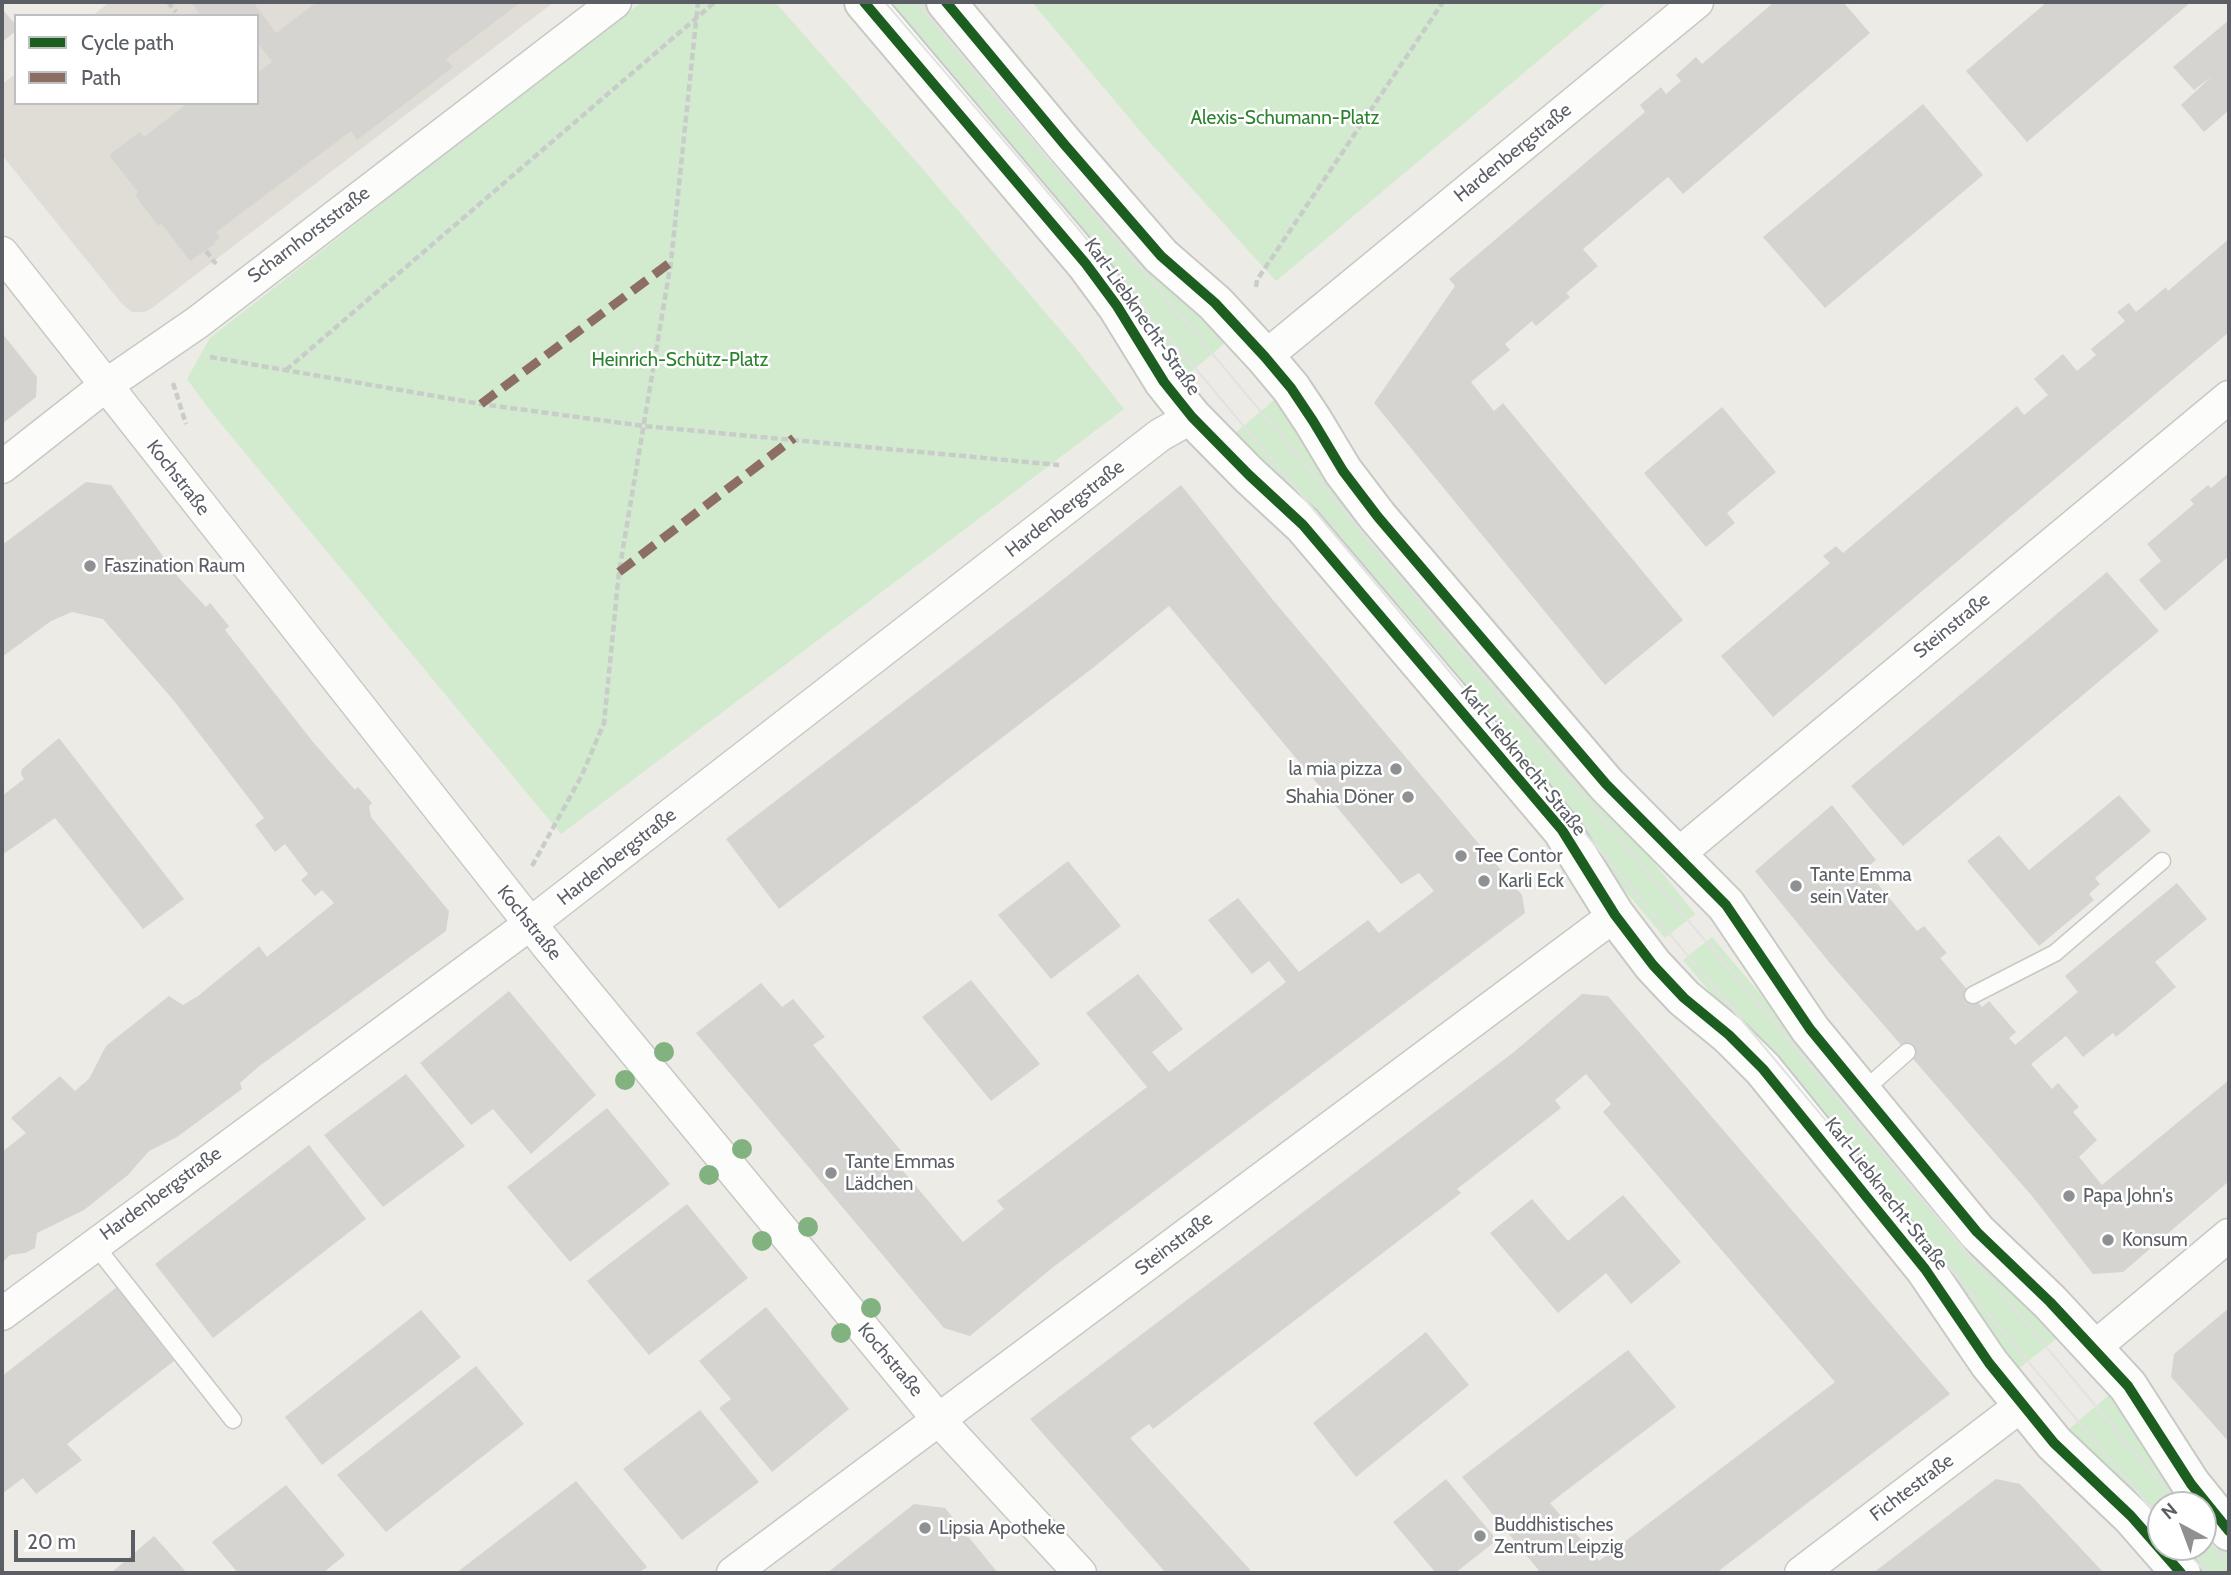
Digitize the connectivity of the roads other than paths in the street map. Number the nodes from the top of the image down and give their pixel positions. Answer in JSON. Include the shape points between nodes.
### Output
{"nodes":[{"id":1,"x":615,"y":2,"type":"edge"},
{"id":2,"x":864,"y":2,"type":"edge"},
{"id":3,"x":946,"y":2,"type":"edge"},
{"id":4,"x":1697,"y":2,"type":"edge"},
{"id":5,"x":2,"y":253,"type":"edge"},
{"id":6,"x":1265,"y":357,"type":"junction"},
{"id":7,"x":105,"y":386,"type":"junction"},
{"id":8,"x":2229,"y":397,"type":"edge"},
{"id":9,"x":1192,"y":417,"type":"junction"},
{"id":10,"x":2,"y":467,"type":"edge"},
{"id":11,"x":1676,"y":856,"type":"junction"},
{"id":12,"x":2162,"y":861,"type":"dead end"},
{"id":13,"x":1615,"y":915,"type":"junction"},
{"id":14,"x":530,"y":924,"type":"junction"},
{"id":15,"x":1973,"y":995,"type":"dead end"},
{"id":16,"x":1907,"y":1052,"type":"dead end"},
{"id":17,"x":1862,"y":1092,"type":"junction"},
{"id":18,"x":2229,"y":1235,"type":"edge"},
{"id":19,"x":94,"y":1244,"type":"junction"},
{"id":20,"x":2,"y":1314,"type":"edge"},
{"id":21,"x":2095,"y":1348,"type":"junction"},
{"id":22,"x":2023,"y":1404,"type":"junction"},
{"id":23,"x":938,"y":1419,"type":"junction"},
{"id":24,"x":233,"y":1420,"type":"dead end"},
{"id":25,"x":2229,"y":1531,"type":"edge"},
{"id":26,"x":733,"y":1573,"type":"edge"},
{"id":27,"x":1080,"y":1573,"type":"edge"},
{"id":28,"x":1801,"y":1573,"type":"edge"},
{"id":29,"x":2181,"y":1573,"type":"edge"}],
"edges":[{"from":1,"to":7,"type":"street","name":"Scharnhorststraße"},
{"from":2,"to":9,"type":"main road","name":"Karl-Liebknecht-Straße","via":[[1086,264]]},
{"from":3,"to":6,"type":"main road","via":[[1161,257],[1215,303]]},
{"from":4,"to":6,"type":"street","name":"Hardenbergstraße"},
{"from":5,"to":7,"type":"street","name":"Kochstraße"},
{"from":6,"to":11,"type":"main road","via":[[1378,517],[1597,774]]},
{"from":7,"to":10,"type":"street","name":"Scharnhorststraße"},
{"from":7,"to":14,"type":"street","name":"Kochstraße"},
{"from":8,"to":11,"type":"street","name":"Steinstraße"},
{"from":9,"to":13,"type":"main road","name":"Karl-Liebknecht-Straße","via":[[1303,525],[1378,613],[1562,830]]},
{"from":9,"to":14,"type":"street","name":"Hardenbergstraße","via":[[1160,435]]},
{"from":11,"to":17,"type":"main road","via":[[1726,905],[1810,1029]]},
{"from":12,"to":15,"type":"lane","via":[[2055,953]]},
{"from":13,"to":22,"type":"main road","name":"Karl-Liebknecht-Straße","via":[[1684,998],[1763,1069],[1925,1269]]},
{"from":13,"to":23,"type":"street","name":"Steinstraße"},
{"from":14,"to":19,"type":"street","name":"Hardenbergstraße"},
{"from":14,"to":23,"type":"street","name":"Kochstraße"},
{"from":16,"to":17,"type":"lane"},
{"from":17,"to":21,"type":"main road","via":[[1976,1232]]},
{"from":18,"to":21,"type":"street"},
{"from":19,"to":20,"type":"street","name":"Hardenbergstraße"},
{"from":19,"to":24,"type":"lane"},
{"from":21,"to":25,"type":"main road","via":[[2128,1386],[2191,1485]]},
{"from":22,"to":28,"type":"street","name":"Fichtestraße"},
{"from":22,"to":29,"type":"main road","name":"Karl-Liebknecht-Straße","via":[[2065,1455],[2124,1509]]},
{"from":23,"to":26,"type":"street","name":"Steinstraße"},
{"from":23,"to":27,"type":"street","name":"Kochstraße"}]}
